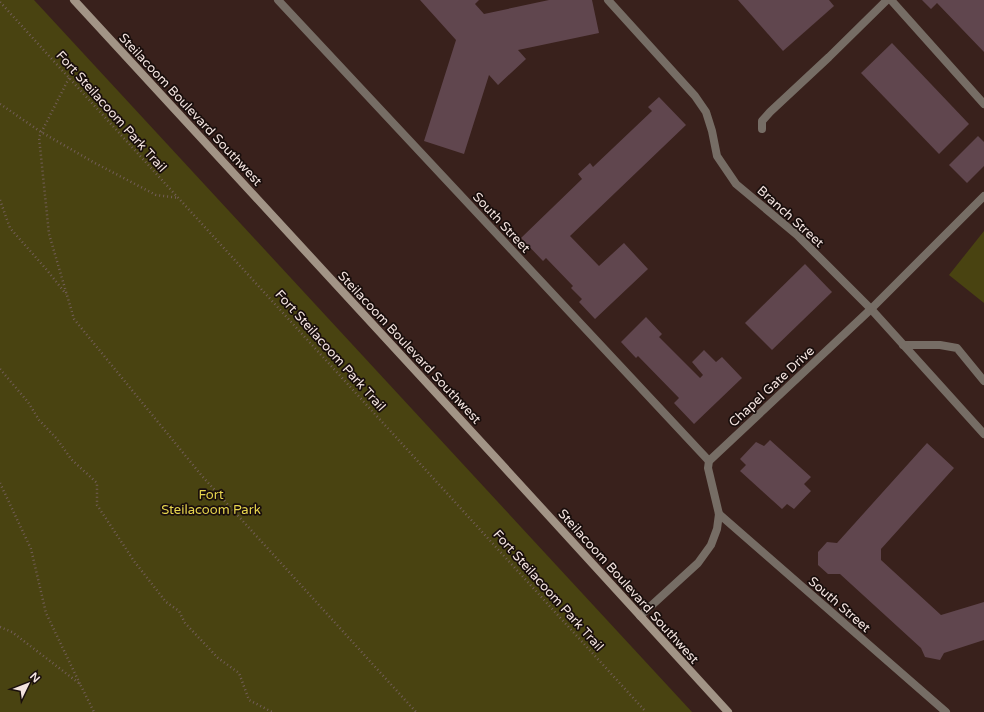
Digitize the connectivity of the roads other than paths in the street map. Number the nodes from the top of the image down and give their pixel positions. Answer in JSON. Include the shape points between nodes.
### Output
{"nodes":[{"id":1,"x":74,"y":0,"type":"edge"},
{"id":2,"x":278,"y":0,"type":"edge"},
{"id":3,"x":608,"y":0,"type":"edge"},
{"id":4,"x":887,"y":0,"type":"edge"},
{"id":5,"x":890,"y":0,"type":"edge"},
{"id":6,"x":984,"y":104,"type":"edge"},
{"id":7,"x":762,"y":130,"type":"dead end"},
{"id":8,"x":984,"y":196,"type":"edge"},
{"id":9,"x":870,"y":309,"type":"junction"},
{"id":10,"x":902,"y":345,"type":"junction"},
{"id":11,"x":984,"y":381,"type":"edge"},
{"id":12,"x":984,"y":434,"type":"edge"},
{"id":13,"x":709,"y":461,"type":"junction"},
{"id":14,"x":719,"y":514,"type":"junction"},
{"id":15,"x":640,"y":616,"type":"junction"},
{"id":16,"x":728,"y":712,"type":"edge"},
{"id":17,"x":946,"y":712,"type":"edge"}],
"edges":[{"from":1,"to":15,"type":"main road","name":"Steilacoom Boulevard Southwest"},
{"from":2,"to":13,"type":"street","name":"South Street"},
{"from":3,"to":9,"type":"street","name":"Branch Street","via":[[695,96],[706,112],[717,156],[736,184],[797,235]]},
{"from":4,"to":7,"type":"street","via":[[770,112],[762,121]]},
{"from":5,"to":6,"type":"street"},
{"from":8,"to":9,"type":"street","name":"Chapel Gate Drive"},
{"from":9,"to":10,"type":"street","name":"Branch Street"},
{"from":9,"to":13,"type":"street","name":"Chapel Gate Drive"},
{"from":10,"to":11,"type":"street","via":[[940,345],[956,348]]},
{"from":10,"to":12,"type":"street","name":"Branch Street"},
{"from":13,"to":14,"type":"street","via":[[708,468]]},
{"from":14,"to":15,"type":"street","via":[[718,529],[711,545],[698,563]]},
{"from":14,"to":17,"type":"street","name":"South Street"},
{"from":15,"to":16,"type":"main road","name":"Steilacoom Boulevard Southwest"}]}
